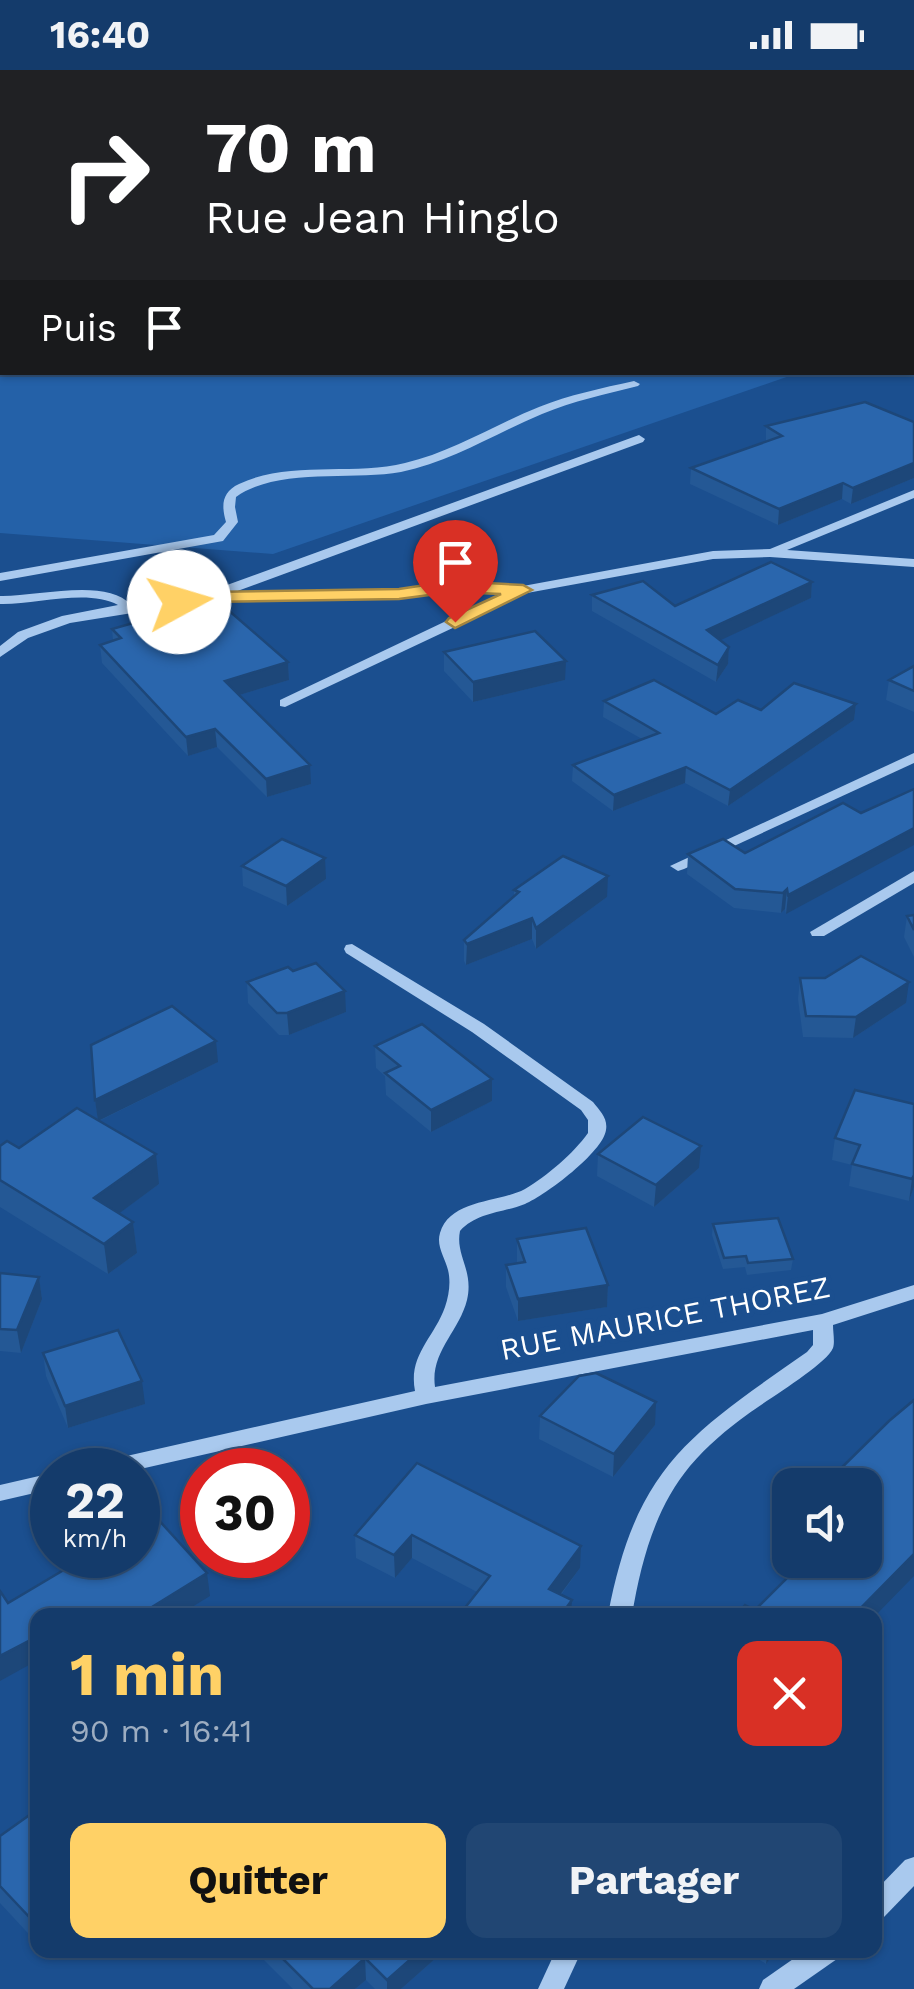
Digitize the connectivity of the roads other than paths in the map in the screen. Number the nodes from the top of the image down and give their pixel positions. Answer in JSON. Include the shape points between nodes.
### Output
{"nodes":[{"id":1,"x":634,"y":384,"type":"dead end"},
{"id":2,"x":640,"y":439,"type":"dead end"},
{"id":3,"x":914,"y":494,"type":"edge"},
{"id":4,"x":770,"y":552,"type":"junction"},
{"id":5,"x":914,"y":563,"type":"edge"},
{"id":6,"x":0,"y":577,"type":"edge"},
{"id":7,"x":523,"y":590,"type":"junction"},
{"id":8,"x":207,"y":597,"type":"junction"},
{"id":9,"x":0,"y":600,"type":"edge"},
{"id":10,"x":122,"y":611,"type":"junction"},
{"id":11,"x":0,"y":653,"type":"edge"},
{"id":12,"x":285,"y":703,"type":"dead end"},
{"id":13,"x":914,"y":757,"type":"edge"},
{"id":14,"x":678,"y":866,"type":"dead end"},
{"id":15,"x":914,"y":876,"type":"edge"},
{"id":16,"x":818,"y":932,"type":"dead end"},
{"id":17,"x":352,"y":949,"type":"dead end"},
{"id":18,"x":914,"y":1292,"type":"edge"},
{"id":19,"x":823,"y":1321,"type":"junction"},
{"id":20,"x":426,"y":1396,"type":"junction"},
{"id":21,"x":160,"y":1456,"type":"edge"},
{"id":22,"x":30,"y":1486,"type":"edge"},
{"id":23,"x":0,"y":1493,"type":"edge"},
{"id":24,"x":621,"y":1608,"type":"edge"},
{"id":25,"x":914,"y":1868,"type":"edge"},
{"id":26,"x":882,"y":1902,"type":"edge"},
{"id":27,"x":565,"y":1958,"type":"edge"},
{"id":28,"x":817,"y":1958,"type":"edge"},
{"id":29,"x":551,"y":1989,"type":"edge"},
{"id":30,"x":772,"y":1989,"type":"edge"}],
"edges":[{"from":1,"to":6,"type":"street","via":[[548,407],[424,462],[245,487],[232,494],[232,522],[218,538]]},
{"from":2,"to":8,"type":"street"},
{"from":3,"to":4,"type":"street"},
{"from":4,"to":5,"type":"street"},
{"from":4,"to":7,"type":"street","via":[[713,555]]},
{"from":7,"to":8,"type":"street","via":[[452,586],[399,594]]},
{"from":7,"to":12,"type":"street"},
{"from":8,"to":10,"type":"street"},
{"from":9,"to":10,"type":"street","via":[[95,594],[117,596],[125,604]]},
{"from":10,"to":11,"type":"street","via":[[68,619],[23,635]]},
{"from":13,"to":14,"type":"street"},
{"from":15,"to":16,"type":"street"},
{"from":17,"to":20,"type":"street","via":[[478,1028],[598,1119],[589,1145],[526,1197],[479,1210],[451,1229],[448,1243],[460,1276],[456,1306],[424,1357]]},
{"from":18,"to":19,"type":"street","name":"RUE MAURICE THOREZ"},
{"from":19,"to":20,"type":"street","name":"RUE MAURICE THOREZ"},
{"from":19,"to":24,"type":"street","via":[[823,1346],[814,1357],[700,1441],[665,1484],[642,1528]]},
{"from":20,"to":21,"type":"street","name":"RUE MAURICE THOREZ"},
{"from":22,"to":23,"type":"street"},
{"from":25,"to":26,"type":"street"},
{"from":27,"to":29,"type":"street"},
{"from":28,"to":30,"type":"street"}]}
